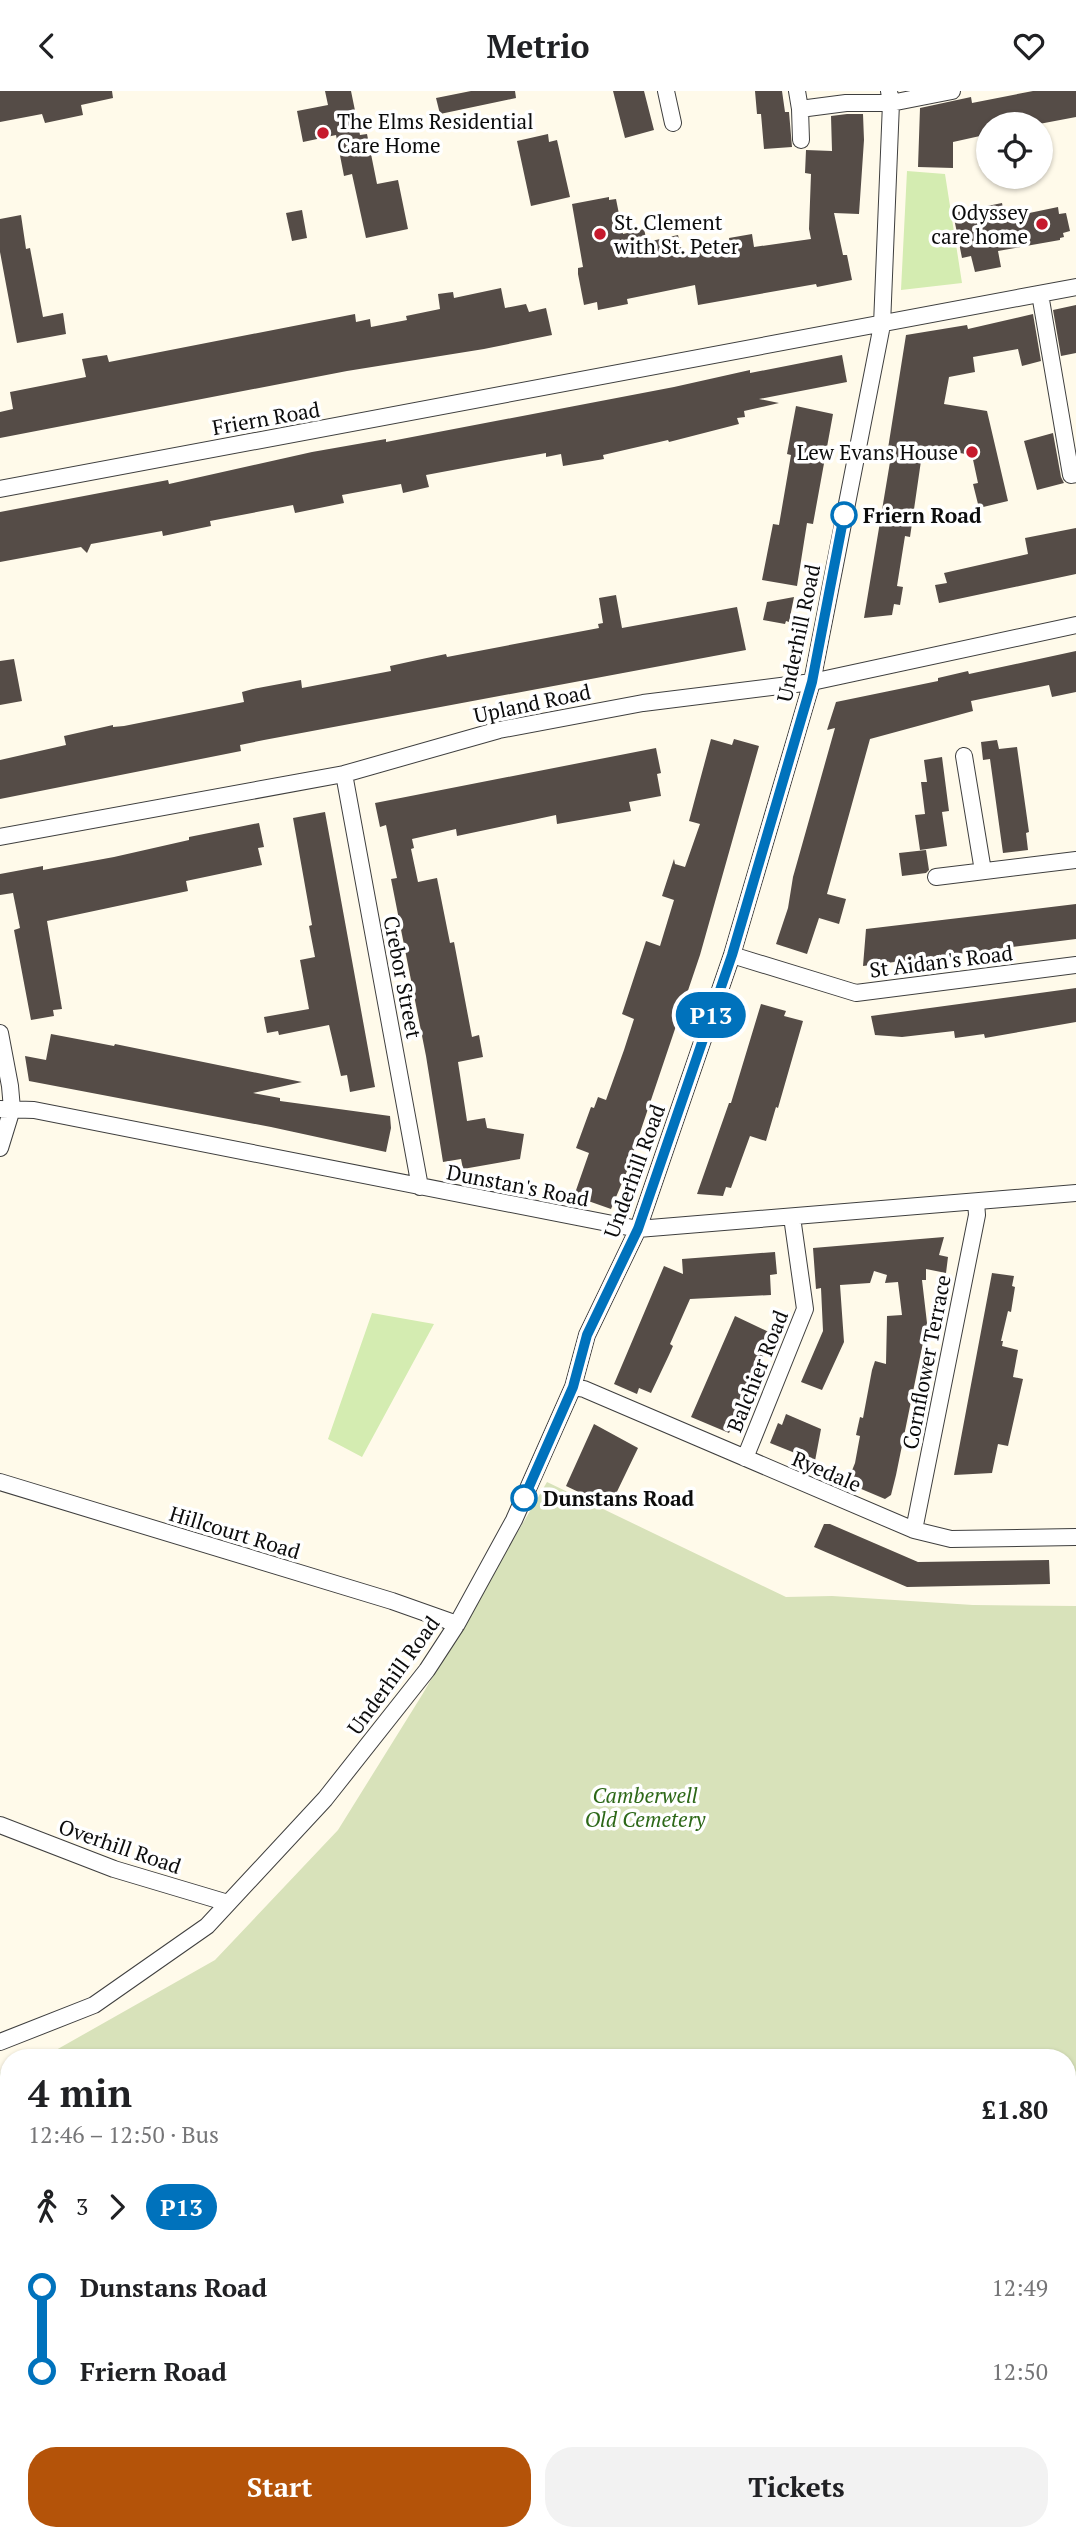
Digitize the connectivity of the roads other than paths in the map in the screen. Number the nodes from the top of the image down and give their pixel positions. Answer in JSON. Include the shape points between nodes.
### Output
{"nodes":[{"id":1,"x":666,"y":91,"type":"edge"},
{"id":2,"x":797,"y":91,"type":"edge"},
{"id":3,"x":952,"y":91,"type":"edge"},
{"id":4,"x":890,"y":97,"type":"edge"},
{"id":5,"x":800,"y":109,"type":"junction"},
{"id":6,"x":673,"y":123,"type":"dead end"},
{"id":7,"x":802,"y":140,"type":"dead end"},
{"id":8,"x":1076,"y":287,"type":"edge"},
{"id":9,"x":1040,"y":294,"type":"junction"},
{"id":10,"x":882,"y":325,"type":"junction"},
{"id":11,"x":1076,"y":474,"type":"edge"},
{"id":12,"x":0,"y":489,"type":"edge"},
{"id":13,"x":1076,"y":625,"type":"edge"},
{"id":14,"x":812,"y":682,"type":"junction"},
{"id":15,"x":964,"y":757,"type":"dead end"},
{"id":16,"x":344,"y":774,"type":"junction"},
{"id":17,"x":0,"y":837,"type":"edge"},
{"id":18,"x":1076,"y":860,"type":"edge"},
{"id":19,"x":983,"y":871,"type":"junction"},
{"id":20,"x":936,"y":877,"type":"dead end"},
{"id":21,"x":732,"y":955,"type":"junction"},
{"id":22,"x":1076,"y":965,"type":"edge"},
{"id":23,"x":0,"y":1033,"type":"edge"},
{"id":24,"x":6,"y":1109,"type":"edge"},
{"id":25,"x":0,"y":1148,"type":"edge"},
{"id":26,"x":420,"y":1187,"type":"junction"},
{"id":27,"x":1076,"y":1193,"type":"edge"},
{"id":28,"x":976,"y":1202,"type":"junction"},
{"id":29,"x":792,"y":1217,"type":"junction"},
{"id":30,"x":638,"y":1229,"type":"junction"},
{"id":31,"x":573,"y":1387,"type":"junction"},
{"id":32,"x":745,"y":1458,"type":"junction"},
{"id":33,"x":0,"y":1482,"type":"edge"},
{"id":34,"x":914,"y":1530,"type":"junction"},
{"id":35,"x":1076,"y":1537,"type":"edge"},
{"id":36,"x":457,"y":1624,"type":"junction"},
{"id":37,"x":0,"y":1825,"type":"edge"},
{"id":38,"x":228,"y":1903,"type":"junction"},
{"id":39,"x":0,"y":2042,"type":"edge"}],
"edges":[{"from":1,"to":6,"type":"street"},
{"from":2,"to":5,"type":"street"},
{"from":3,"to":4,"type":"street"},
{"from":4,"to":5,"type":"street"},
{"from":4,"to":10,"type":"street","name":"Underhill Road"},
{"from":5,"to":7,"type":"street"},
{"from":8,"to":9,"type":"street","name":"Friern Road"},
{"from":9,"to":10,"type":"street","name":"Friern Road"},
{"from":9,"to":11,"type":"street","via":[[1071,475]]},
{"from":10,"to":12,"type":"street","name":"Friern Road"},
{"from":10,"to":14,"type":"street","name":"Underhill Road"},
{"from":13,"to":14,"type":"street","name":"Upland Road"},
{"from":14,"to":16,"type":"street","name":"Upland Road","via":[[643,703],[499,730]]},
{"from":14,"to":21,"type":"street","name":"Underhill Road"},
{"from":15,"to":19,"type":"street"},
{"from":16,"to":17,"type":"street","name":"Upland Road"},
{"from":16,"to":26,"type":"street","name":"Crebor Street"},
{"from":18,"to":19,"type":"street"},
{"from":19,"to":20,"type":"street"},
{"from":21,"to":22,"type":"street","name":"St Aidan's Road","via":[[856,993]]},
{"from":21,"to":30,"type":"street","name":"Underhill Road"},
{"from":23,"to":24,"type":"street","via":[[10,1087]]},
{"from":24,"to":25,"type":"street"},
{"from":24,"to":26,"type":"street","name":"Dunstan's Road","via":[[34,1110]]},
{"from":26,"to":30,"type":"street","name":"Dunstan's Road"},
{"from":27,"to":28,"type":"street","name":"Dunstan's Road"},
{"from":28,"to":29,"type":"street","name":"Dunstan's Road"},
{"from":28,"to":34,"type":"street","name":"Cornflower Terrace"},
{"from":29,"to":30,"type":"street","name":"Dunstan's Road"},
{"from":29,"to":32,"type":"street","name":"Balchier Road","via":[[805,1308]]},
{"from":30,"to":31,"type":"street","name":"Underhill Road","via":[[587,1335]]},
{"from":31,"to":32,"type":"street","name":"Ryedale"},
{"from":31,"to":36,"type":"street","name":"Underhill Road","via":[[514,1520]]},
{"from":32,"to":34,"type":"street","name":"Ryedale"},
{"from":33,"to":36,"type":"street","name":"Hillcourt Road"},
{"from":34,"to":35,"type":"street","name":"Ryedale","via":[[951,1539]]},
{"from":36,"to":38,"type":"street","name":"Underhill Road","via":[[326,1800]]},
{"from":37,"to":38,"type":"street","name":"Overhill Road","via":[[114,1868]]},
{"from":38,"to":39,"type":"street","name":"Underhill Road","via":[[207,1926],[94,2005]]}]}
